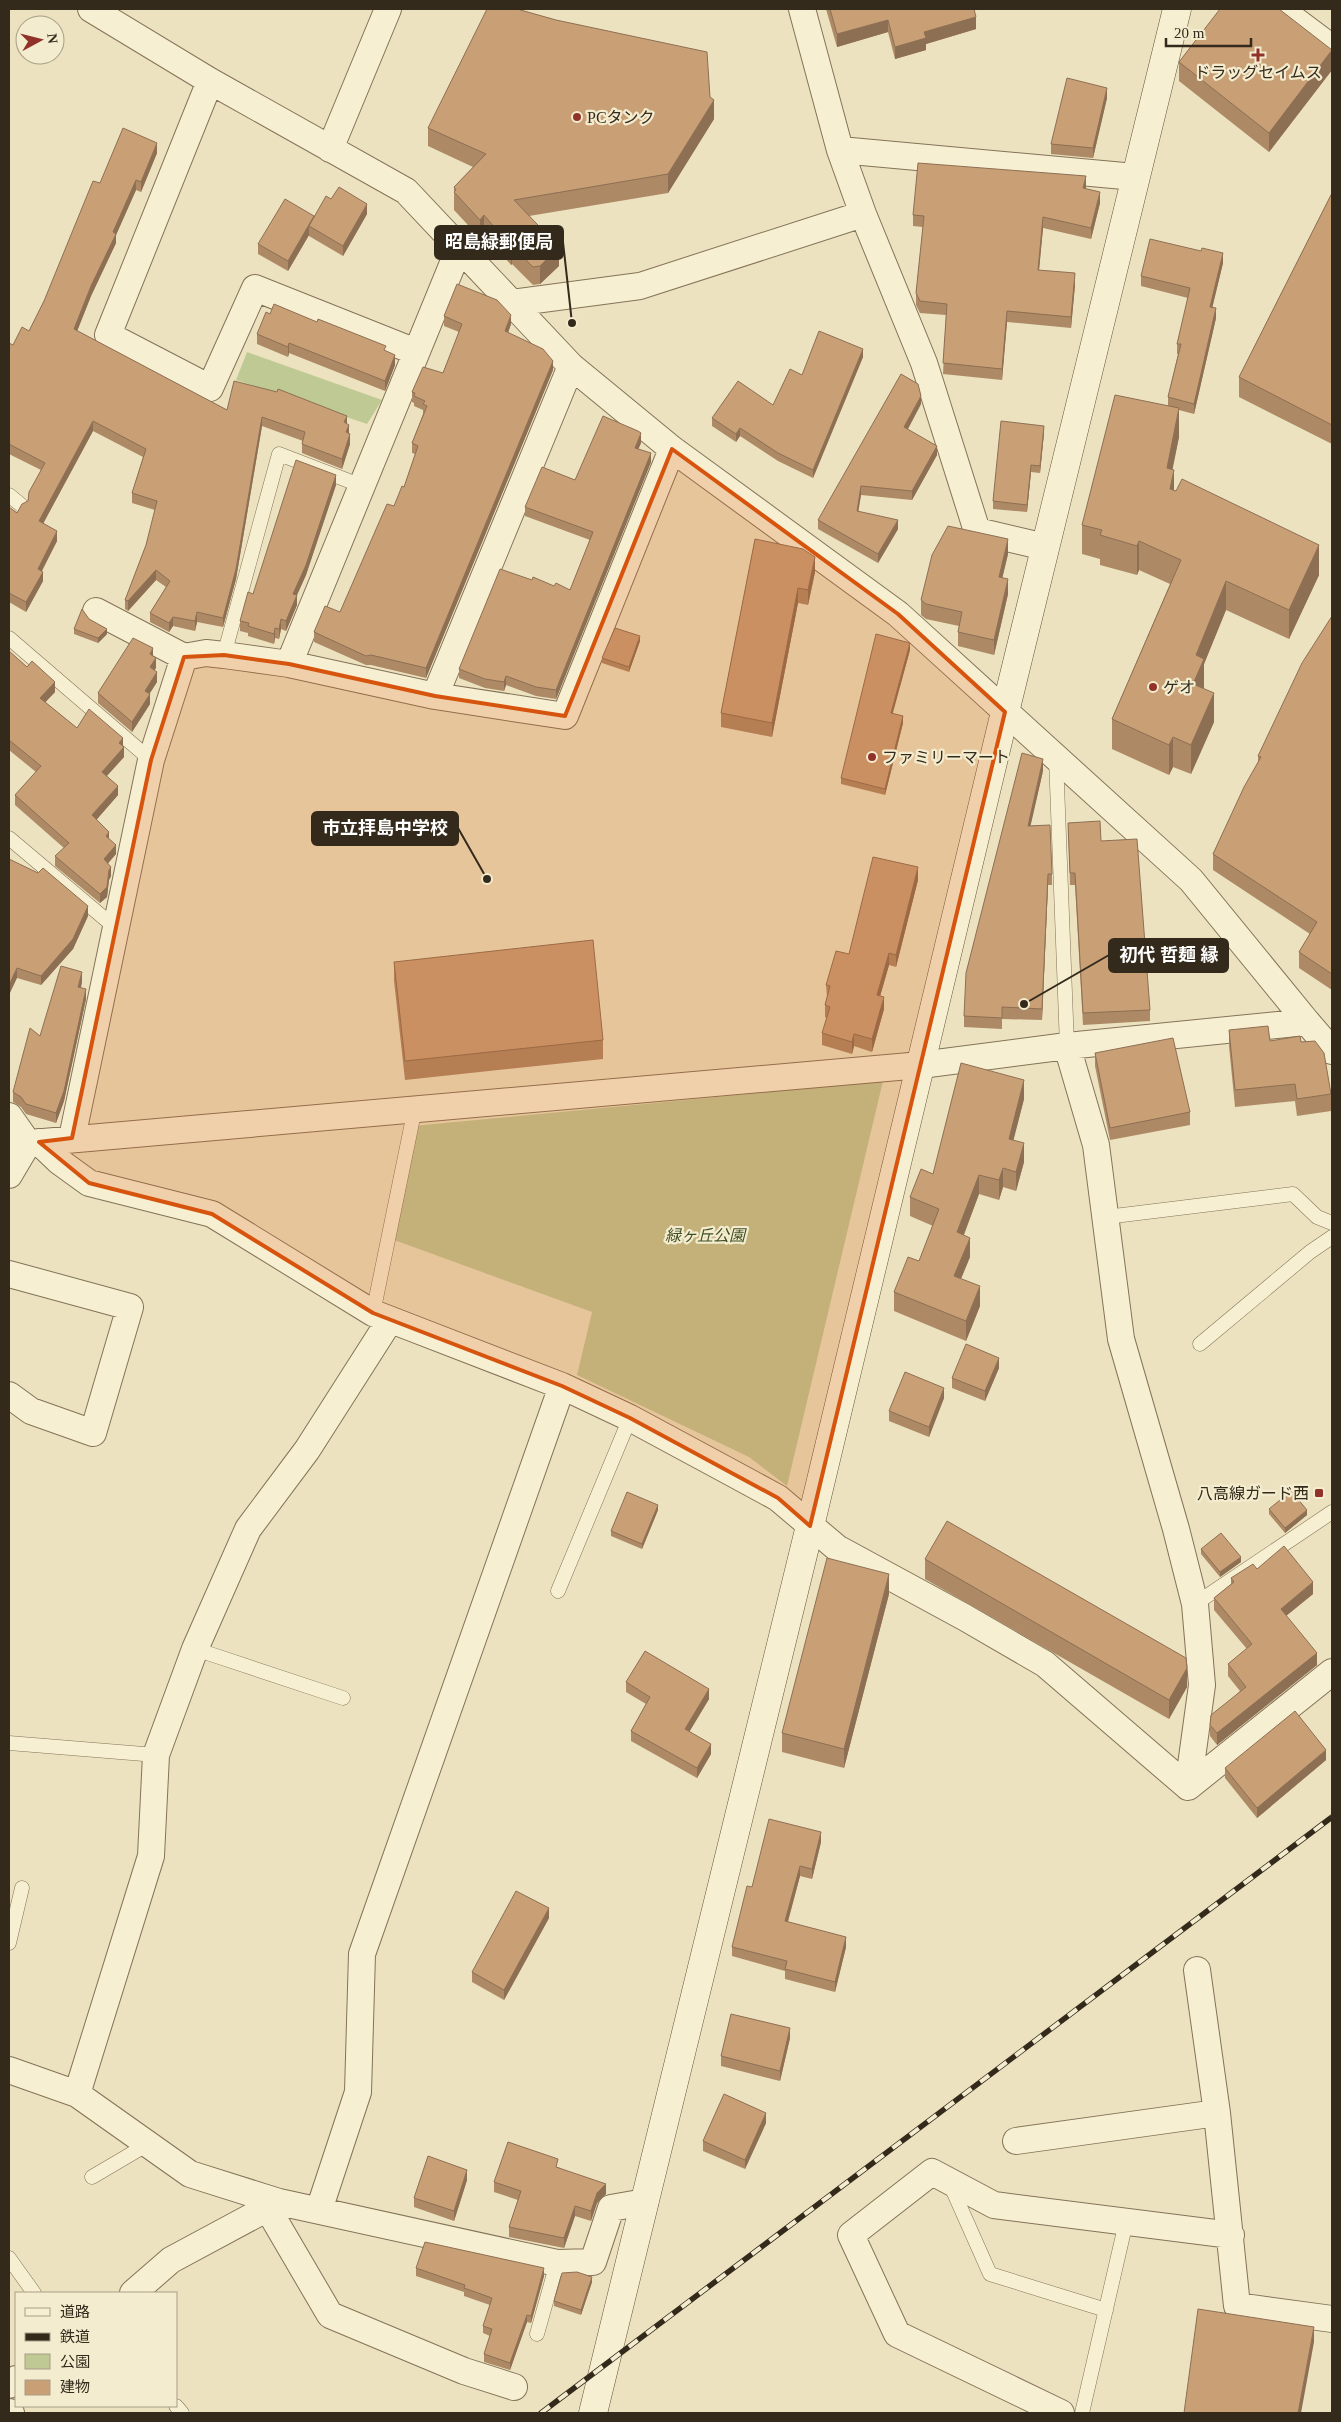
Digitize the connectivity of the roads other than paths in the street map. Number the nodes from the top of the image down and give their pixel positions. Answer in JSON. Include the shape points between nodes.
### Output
{"nodes":[{"id":1,"x":91,"y":9,"type":"edge"},
{"id":2,"x":388,"y":9,"type":"edge"},
{"id":3,"x":802,"y":9,"type":"edge"},
{"id":4,"x":1177,"y":9,"type":"edge"},
{"id":5,"x":1280,"y":9,"type":"edge"},
{"id":6,"x":1332,"y":48,"type":"edge"},
{"id":7,"x":210,"y":81,"type":"junction"},
{"id":8,"x":330,"y":149,"type":"junction"},
{"id":9,"x":840,"y":150,"type":"junction"},
{"id":10,"x":1135,"y":177,"type":"junction"},
{"id":11,"x":863,"y":214,"type":"junction"},
{"id":12,"x":460,"y":246,"type":"junction"},
{"id":13,"x":512,"y":303,"type":"junction"},
{"id":14,"x":416,"y":352,"type":"junction"},
{"id":15,"x":571,"y":366,"type":"junction"},
{"id":16,"x":672,"y":450,"type":"junction"},
{"id":17,"x":362,"y":486,"type":"junction"},
{"id":18,"x":9,"y":495,"type":"edge"},
{"id":19,"x":21,"y":505,"type":"edge"},
{"id":20,"x":1045,"y":547,"type":"junction"},
{"id":21,"x":96,"y":610,"type":"dead end"},
{"id":22,"x":9,"y":638,"type":"edge"},
{"id":23,"x":224,"y":655,"type":"junction"},
{"id":24,"x":184,"y":657,"type":"junction"},
{"id":25,"x":289,"y":664,"type":"junction"},
{"id":26,"x":435,"y":696,"type":"junction"},
{"id":27,"x":1005,"y":712,"type":"junction"},
{"id":28,"x":1056,"y":758,"type":"junction"},
{"id":29,"x":151,"y":760,"type":"junction"},
{"id":30,"x":9,"y":838,"type":"edge"},
{"id":31,"x":117,"y":929,"type":"junction"},
{"id":32,"x":1307,"y":1022,"type":"junction"},
{"id":33,"x":1067,"y":1046,"type":"junction"},
{"id":34,"x":1332,"y":1051,"type":"edge"},
{"id":35,"x":921,"y":1065,"type":"junction"},
{"id":36,"x":415,"y":1108,"type":"junction"},
{"id":37,"x":9,"y":1116,"type":"edge"},
{"id":38,"x":72,"y":1138,"type":"junction"},
{"id":39,"x":25,"y":1143,"type":"edge"},
{"id":40,"x":9,"y":1175,"type":"edge"},
{"id":41,"x":1106,"y":1217,"type":"junction"},
{"id":42,"x":1332,"y":1223,"type":"edge"},
{"id":43,"x":1332,"y":1237,"type":"edge"},
{"id":44,"x":9,"y":1274,"type":"edge"},
{"id":45,"x":381,"y":1316,"type":"junction"},
{"id":46,"x":1200,"y":1344,"type":"dead end"},
{"id":47,"x":562,"y":1386,"type":"junction"},
{"id":48,"x":9,"y":1395,"type":"edge"},
{"id":49,"x":630,"y":1418,"type":"junction"},
{"id":50,"x":1332,"y":1512,"type":"edge"},
{"id":51,"x":810,"y":1526,"type":"junction"},
{"id":52,"x":558,"y":1591,"type":"dead end"},
{"id":53,"x":1195,"y":1604,"type":"junction"},
{"id":54,"x":195,"y":1649,"type":"junction"},
{"id":55,"x":1332,"y":1672,"type":"edge"},
{"id":56,"x":343,"y":1698,"type":"dead end"},
{"id":57,"x":9,"y":1742,"type":"edge"},
{"id":58,"x":156,"y":1754,"type":"junction"},
{"id":59,"x":1188,"y":1786,"type":"junction"},
{"id":60,"x":22,"y":1888,"type":"dead end"},
{"id":61,"x":9,"y":1944,"type":"edge"},
{"id":62,"x":1197,"y":1970,"type":"dead end"},
{"id":63,"x":9,"y":2070,"type":"edge"},
{"id":64,"x":77,"y":2094,"type":"junction"},
{"id":65,"x":1217,"y":2114,"type":"junction"},
{"id":66,"x":1016,"y":2141,"type":"dead end"},
{"id":67,"x":148,"y":2144,"type":"junction"},
{"id":68,"x":92,"y":2177,"type":"dead end"},
{"id":69,"x":949,"y":2181,"type":"junction"},
{"id":70,"x":645,"y":2202,"type":"junction"},
{"id":71,"x":274,"y":2206,"type":"junction"},
{"id":72,"x":319,"y":2210,"type":"junction"},
{"id":73,"x":1126,"y":2222,"type":"junction"},
{"id":74,"x":1231,"y":2235,"type":"junction"},
{"id":75,"x":9,"y":2258,"type":"edge"},
{"id":76,"x":557,"y":2262,"type":"junction"},
{"id":77,"x":33,"y":2292,"type":"edge"},
{"id":78,"x":134,"y":2292,"type":"edge"},
{"id":79,"x":1106,"y":2310,"type":"junction"},
{"id":80,"x":1332,"y":2319,"type":"edge"},
{"id":81,"x":536,"y":2334,"type":"dead end"},
{"id":82,"x":514,"y":2388,"type":"dead end"},
{"id":83,"x":593,"y":2413,"type":"edge"},
{"id":84,"x":1061,"y":2413,"type":"edge"},
{"id":85,"x":1082,"y":2413,"type":"edge"}],
"edges":[{"from":1,"to":7,"type":"street"},
{"from":2,"to":8,"type":"street"},
{"from":3,"to":9,"type":"street"},
{"from":4,"to":10,"type":"street"},
{"from":5,"to":6,"type":"street"},
{"from":7,"to":8,"type":"street"},
{"from":7,"to":14,"type":"street","via":[[108,335],[210,388],[254,288]]},
{"from":8,"to":12,"type":"street","via":[[406,191]]},
{"from":9,"to":10,"type":"street"},
{"from":9,"to":11,"type":"street"},
{"from":10,"to":20,"type":"street"},
{"from":11,"to":13,"type":"street","via":[[640,286]]},
{"from":11,"to":20,"type":"street","via":[[924,363],[976,531]]},
{"from":12,"to":13,"type":"street"},
{"from":12,"to":14,"type":"street"},
{"from":13,"to":15,"type":"street"},
{"from":14,"to":17,"type":"street"},
{"from":15,"to":16,"type":"street"},
{"from":15,"to":26,"type":"street"},
{"from":16,"to":26,"type":"street","via":[[565,716]]},
{"from":16,"to":27,"type":"street","via":[[898,614]]},
{"from":17,"to":23,"type":"lane","via":[[279,454]]},
{"from":17,"to":25,"type":"street"},
{"from":18,"to":19,"type":"lane"},
{"from":20,"to":27,"type":"street"},
{"from":21,"to":24,"type":"street"},
{"from":22,"to":29,"type":"lane"},
{"from":23,"to":24,"type":"street"},
{"from":23,"to":25,"type":"street"},
{"from":24,"to":29,"type":"street"},
{"from":25,"to":26,"type":"street"},
{"from":27,"to":28,"type":"street"},
{"from":27,"to":35,"type":"street"},
{"from":28,"to":32,"type":"street","via":[[1191,880]]},
{"from":28,"to":33,"type":"lane"},
{"from":29,"to":31,"type":"street"},
{"from":30,"to":31,"type":"lane"},
{"from":31,"to":38,"type":"street"},
{"from":32,"to":33,"type":"street"},
{"from":32,"to":34,"type":"street"},
{"from":33,"to":35,"type":"street"},
{"from":33,"to":41,"type":"street","via":[[1096,1145]]},
{"from":35,"to":36,"type":"street"},
{"from":35,"to":51,"type":"street"},
{"from":36,"to":38,"type":"street"},
{"from":36,"to":45,"type":"lane"},
{"from":37,"to":39,"type":"street"},
{"from":38,"to":39,"type":"street"},
{"from":39,"to":40,"type":"street"},
{"from":39,"to":45,"type":"street","via":[[89,1183],[212,1214]]},
{"from":41,"to":42,"type":"lane","via":[[1293,1194],[1317,1218]]},
{"from":41,"to":53,"type":"street","via":[[1121,1339]]},
{"from":43,"to":46,"type":"lane"},
{"from":44,"to":48,"type":"street","via":[[130,1307],[92,1433],[31,1411]]},
{"from":45,"to":47,"type":"street"},
{"from":45,"to":54,"type":"street","via":[[307,1450],[248,1529]]},
{"from":47,"to":49,"type":"street"},
{"from":47,"to":72,"type":"street","via":[[362,1954],[358,2092]]},
{"from":49,"to":51,"type":"street","via":[[778,1498]]},
{"from":49,"to":52,"type":"lane"},
{"from":50,"to":53,"type":"lane"},
{"from":51,"to":59,"type":"street","via":[[837,1548],[1044,1664]]},
{"from":51,"to":70,"type":"street"},
{"from":53,"to":59,"type":"street","via":[[1202,1685]]},
{"from":54,"to":56,"type":"lane"},
{"from":54,"to":58,"type":"street"},
{"from":55,"to":59,"type":"street"},
{"from":57,"to":58,"type":"lane"},
{"from":58,"to":64,"type":"street","via":[[151,1856]]},
{"from":60,"to":61,"type":"lane"},
{"from":62,"to":65,"type":"street"},
{"from":63,"to":64,"type":"street"},
{"from":64,"to":67,"type":"street"},
{"from":65,"to":66,"type":"street"},
{"from":65,"to":74,"type":"street"},
{"from":67,"to":68,"type":"lane"},
{"from":67,"to":71,"type":"street","via":[[190,2174]]},
{"from":69,"to":73,"type":"street","via":[[994,2205]]},
{"from":69,"to":79,"type":"lane","via":[[990,2274]]},
{"from":69,"to":84,"type":"street","via":[[932,2172],[851,2234],[897,2334]]},
{"from":70,"to":76,"type":"street","via":[[611,2208],[593,2262]]},
{"from":70,"to":83,"type":"street"},
{"from":71,"to":72,"type":"street"},
{"from":71,"to":78,"type":"street","via":[[171,2260]]},
{"from":71,"to":82,"type":"street","via":[[330,2315],[464,2371]]},
{"from":72,"to":76,"type":"street"},
{"from":73,"to":74,"type":"street"},
{"from":73,"to":79,"type":"lane"},
{"from":74,"to":80,"type":"street","via":[[1237,2306]]},
{"from":75,"to":77,"type":"lane"},
{"from":76,"to":81,"type":"lane"},
{"from":79,"to":85,"type":"lane"}]}
